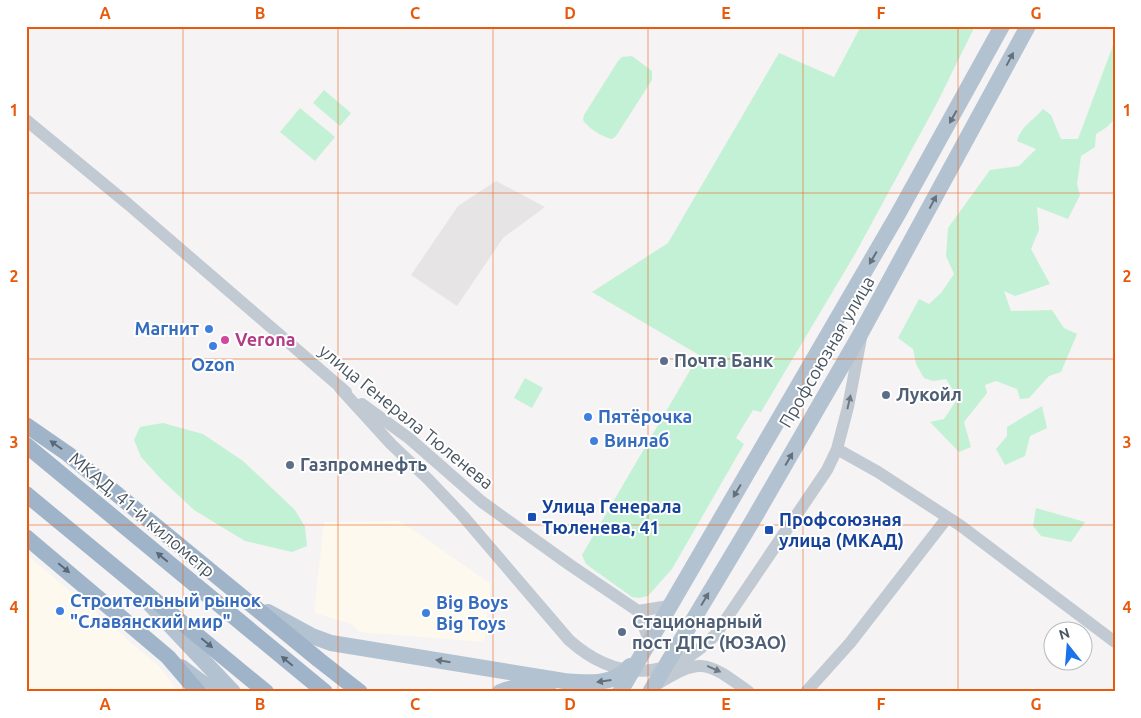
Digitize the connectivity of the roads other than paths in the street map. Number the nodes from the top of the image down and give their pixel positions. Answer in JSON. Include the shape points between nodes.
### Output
{"nodes":[{"id":1,"x":1002,"y":26,"type":"edge"},
{"id":2,"x":1028,"y":26,"type":"edge"},
{"id":3,"x":26,"y":120,"type":"edge"},
{"id":4,"x":861,"y":333,"type":"junction"},
{"id":5,"x":340,"y":388,"type":"junction"},
{"id":6,"x":26,"y":424,"type":"edge"},
{"id":7,"x":26,"y":445,"type":"edge"},
{"id":8,"x":837,"y":449,"type":"junction"},
{"id":9,"x":26,"y":494,"type":"edge"},
{"id":10,"x":947,"y":518,"type":"junction"},
{"id":11,"x":26,"y":537,"type":"edge"},
{"id":12,"x":115,"y":567,"type":"junction"},
{"id":13,"x":243,"y":598,"type":"junction"},
{"id":14,"x":669,"y":606,"type":"junction"},
{"id":15,"x":638,"y":611,"type":"junction"},
{"id":16,"x":1115,"y":642,"type":"edge"},
{"id":17,"x":645,"y":646,"type":"junction"},
{"id":18,"x":168,"y":657,"type":"junction"},
{"id":19,"x":652,"y":689,"type":"edge"},
{"id":20,"x":198,"y":692,"type":"edge"},
{"id":21,"x":214,"y":692,"type":"edge"},
{"id":22,"x":233,"y":692,"type":"edge"},
{"id":23,"x":266,"y":692,"type":"edge"},
{"id":24,"x":325,"y":692,"type":"edge"},
{"id":25,"x":360,"y":692,"type":"edge"},
{"id":26,"x":500,"y":692,"type":"edge"},
{"id":27,"x":549,"y":692,"type":"edge"},
{"id":28,"x":620,"y":692,"type":"edge"},
{"id":29,"x":749,"y":692,"type":"edge"},
{"id":30,"x":806,"y":692,"type":"edge"}],
"edges":[{"from":1,"to":14,"type":"main road","name":"Профсоюзная улица","one_way":true,"via":[[898,214]]},
{"from":4,"to":2,"type":"main road","name":"Профсоюзная улица","one_way":true},
{"from":3,"to":5,"type":"street","name":"улица Генерала Тюленева","via":[[260,316]]},
{"from":8,"to":4,"type":"street","one_way":true,"via":[[854,382]]},
{"from":19,"to":4,"type":"main road","name":"Профсоюзная улица","one_way":true},
{"from":5,"to":8,"type":"street","via":[[463,516],[569,640],[602,663],[636,671],[652,670],[685,659],[716,634],[827,470]]},
{"from":5,"to":15,"type":"street","name":"улица Генерала Тюленева","via":[[410,440],[482,502]]},
{"from":13,"to":6,"type":"highway","one_way":true,"via":[[68,454]]},
{"from":24,"to":7,"type":"highway","name":"МКАД, 41-й километр","one_way":true},
{"from":8,"to":10,"type":"street"},
{"from":9,"to":12,"type":"highway"},
{"from":10,"to":16,"type":"street"},
{"from":10,"to":30,"type":"street","via":[[850,643]]},
{"from":11,"to":18,"type":"highway","one_way":true},
{"from":12,"to":22,"type":"main road"},
{"from":12,"to":23,"type":"highway","one_way":true},
{"from":17,"to":13,"type":"main road","one_way":true,"via":[[622,675],[614,679],[581,683],[564,681],[331,643]]},
{"from":13,"to":25,"type":"highway"},
{"from":14,"to":15,"type":"street"},
{"from":14,"to":17,"type":"main road","name":"Профсоюзная улица"},
{"from":15,"to":17,"type":"street"},
{"from":17,"to":28,"type":"main road"},
{"from":18,"to":20,"type":"highway"},
{"from":18,"to":21,"type":"main road"},
{"from":19,"to":29,"type":"street","one_way":true,"via":[[687,668],[707,666]]},
{"from":26,"to":27,"type":"main road","via":[[516,687]]}]}
